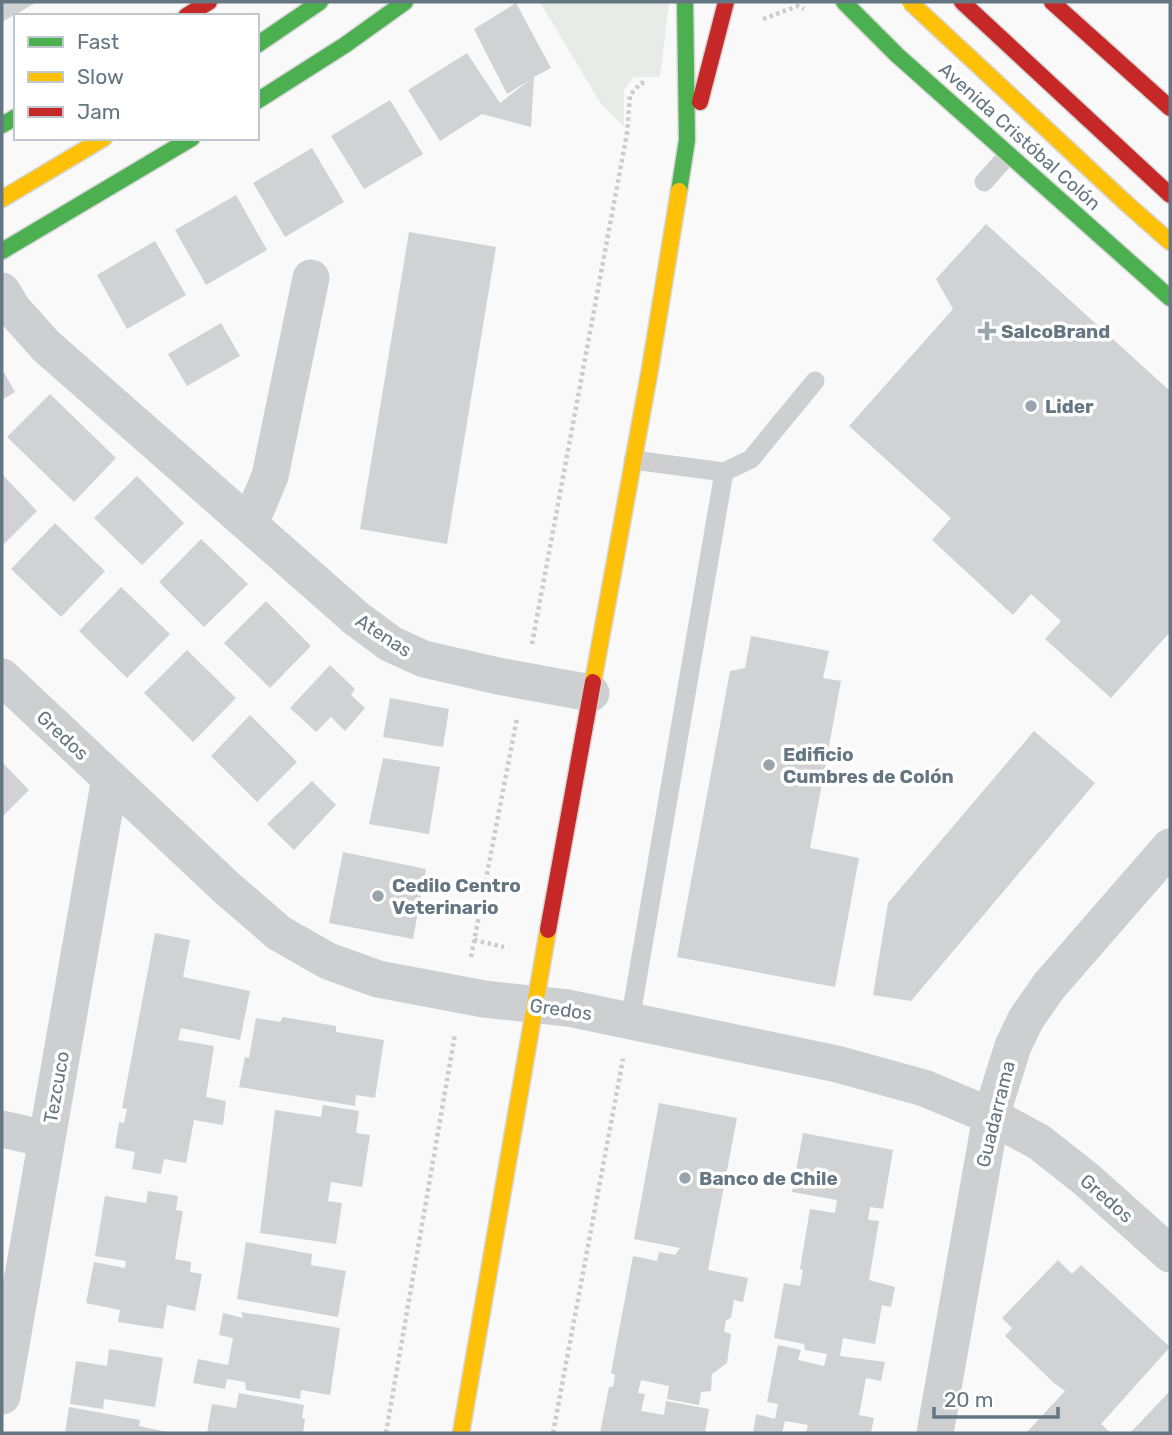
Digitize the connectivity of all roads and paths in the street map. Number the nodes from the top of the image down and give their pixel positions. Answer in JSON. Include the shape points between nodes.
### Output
{"nodes":[{"id":1,"x":209,"y":2,"type":"edge"},
{"id":2,"x":320,"y":2,"type":"edge"},
{"id":3,"x":405,"y":2,"type":"edge"},
{"id":4,"x":685,"y":2,"type":"edge"},
{"id":5,"x":726,"y":2,"type":"edge"},
{"id":6,"x":740,"y":2,"type":"edge"},
{"id":7,"x":845,"y":2,"type":"edge"},
{"id":8,"x":910,"y":2,"type":"edge"},
{"id":9,"x":962,"y":2,"type":"edge"},
{"id":10,"x":1052,"y":2,"type":"edge"},
{"id":11,"x":808,"y":10,"type":"dead end"},
{"id":12,"x":189,"y":14,"type":"edge"},
{"id":13,"x":762,"y":20,"type":"dead end"},
{"id":14,"x":719,"y":26,"type":"junction"},
{"id":15,"x":259,"y":44,"type":"edge"},
{"id":16,"x":687,"y":88,"type":"junction"},
{"id":17,"x":259,"y":100,"type":"edge"},
{"id":18,"x":1170,"y":108,"type":"edge"},
{"id":19,"x":101,"y":140,"type":"edge"},
{"id":20,"x":189,"y":140,"type":"edge"},
{"id":21,"x":687,"y":140,"type":"junction"},
{"id":22,"x":1008,"y":155,"type":"junction"},
{"id":23,"x":985,"y":182,"type":"dead end"},
{"id":24,"x":1170,"y":195,"type":"edge"},
{"id":25,"x":2,"y":199,"type":"edge"},
{"id":26,"x":1170,"y":242,"type":"edge"},
{"id":27,"x":2,"y":251,"type":"edge"},
{"id":28,"x":311,"y":278,"type":"dead end"},
{"id":29,"x":2,"y":291,"type":"edge"},
{"id":30,"x":1170,"y":298,"type":"edge"},
{"id":31,"x":815,"y":381,"type":"dead end"},
{"id":32,"x":633,"y":460,"type":"junction"},
{"id":33,"x":724,"y":472,"type":"junction"},
{"id":34,"x":250,"y":524,"type":"junction"},
{"id":35,"x":2,"y":677,"type":"edge"},
{"id":36,"x":525,"y":681,"type":"junction"},
{"id":37,"x":591,"y":693,"type":"junction"},
{"id":38,"x":110,"y":778,"type":"junction"},
{"id":39,"x":1170,"y":847,"type":"edge"},
{"id":40,"x":463,"y":995,"type":"junction"},
{"id":41,"x":535,"y":1004,"type":"junction"},
{"id":42,"x":630,"y":1021,"type":"junction"},
{"id":43,"x":991,"y":1116,"type":"junction"},
{"id":44,"x":2,"y":1129,"type":"edge"},
{"id":45,"x":47,"y":1139,"type":"junction"},
{"id":46,"x":1170,"y":1254,"type":"edge"},
{"id":47,"x":2,"y":1396,"type":"edge"},
{"id":48,"x":386,"y":1433,"type":"edge"},
{"id":49,"x":461,"y":1433,"type":"edge"},
{"id":50,"x":553,"y":1433,"type":"edge"},
{"id":51,"x":935,"y":1433,"type":"edge"}],
"edges":[{"from":1,"to":12,"type":"main road"},
{"from":2,"to":15,"type":"main road"},
{"from":3,"to":17,"type":"main road"},
{"from":4,"to":16,"type":"main road"},
{"from":5,"to":14,"type":"main road"},
{"from":6,"to":14,"type":"main road"},
{"from":7,"to":22,"type":"main road","name":"Avenida Cristóbal Colón"},
{"from":8,"to":26,"type":"main road","name":"Avenida Cristóbal Colón","bridge":true},
{"from":9,"to":24,"type":"main road"},
{"from":10,"to":18,"type":"main road"},
{"from":11,"to":13,"type":"path","via":[[798,6]]},
{"from":14,"to":21,"type":"main road"},
{"from":16,"to":21,"type":"main road"},
{"from":16,"to":36,"type":"path","via":[[641,83],[630,95],[627,133]]},
{"from":19,"to":25,"type":"main road"},
{"from":20,"to":27,"type":"main road"},
{"from":21,"to":32,"type":"main road"},
{"from":22,"to":23,"type":"lane"},
{"from":22,"to":30,"type":"main road","name":"Avenida Cristóbal Colón"},
{"from":28,"to":34,"type":"street","via":[[270,476]]},
{"from":29,"to":34,"type":"street","name":"Atenas","via":[[46,346]]},
{"from":31,"to":33,"type":"lane","via":[[751,458]]},
{"from":32,"to":33,"type":"lane"},
{"from":32,"to":37,"type":"main road"},
{"from":33,"to":42,"type":"lane"},
{"from":34,"to":36,"type":"street","name":"Atenas","via":[[391,644],[424,659]]},
{"from":35,"to":38,"type":"street","name":"Gredos"},
{"from":36,"to":37,"type":"street","name":"Atenas"},
{"from":36,"to":40,"type":"path"},
{"from":37,"to":41,"type":"main road"},
{"from":38,"to":40,"type":"street","name":"Gredos","via":[[279,933],[328,961],[378,978]]},
{"from":38,"to":45,"type":"street","name":"Tezcuco"},
{"from":39,"to":43,"type":"street","name":"Guadarrama","via":[[1049,986],[1026,1019]]},
{"from":40,"to":41,"type":"street","name":"Gredos"},
{"from":40,"to":48,"type":"path"},
{"from":41,"to":42,"type":"street","name":"Gredos"},
{"from":41,"to":49,"type":"main road"},
{"from":42,"to":43,"type":"street","name":"Gredos","via":[[837,1064],[924,1088]]},
{"from":42,"to":50,"type":"path"},
{"from":43,"to":46,"type":"street","name":"Gredos","via":[[1039,1142]]},
{"from":43,"to":51,"type":"street","name":"Guadarrama"},
{"from":44,"to":45,"type":"street"},
{"from":45,"to":47,"type":"street","name":"Tezcuco"}]}
